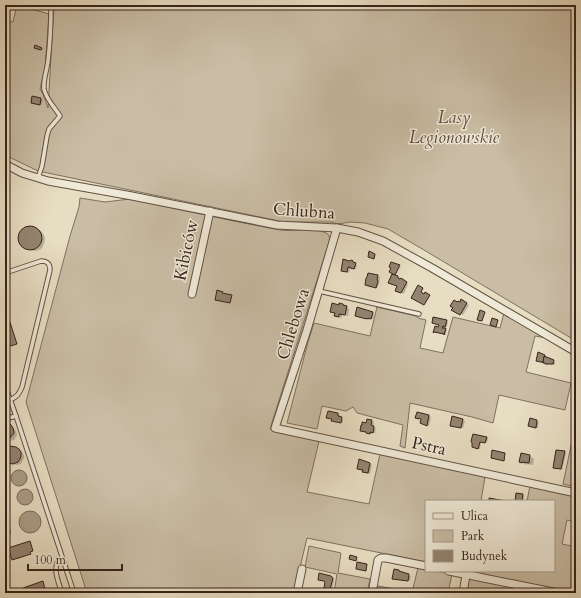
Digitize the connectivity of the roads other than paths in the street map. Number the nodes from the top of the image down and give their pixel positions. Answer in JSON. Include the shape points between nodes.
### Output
{"nodes":[{"id":1,"x":51,"y":5,"type":"edge"},
{"id":2,"x":5,"y":164,"type":"edge"},
{"id":3,"x":38,"y":178,"type":"junction"},
{"id":4,"x":210,"y":211,"type":"junction"},
{"id":5,"x":337,"y":228,"type":"junction"},
{"id":6,"x":5,"y":273,"type":"edge"},
{"id":7,"x":319,"y":291,"type":"junction"},
{"id":8,"x":192,"y":294,"type":"dead end"},
{"id":9,"x":419,"y":314,"type":"dead end"},
{"id":10,"x":576,"y":352,"type":"edge"},
{"id":11,"x":5,"y":385,"type":"edge"},
{"id":12,"x":10,"y":400,"type":"junction"},
{"id":13,"x":16,"y":416,"type":"junction"},
{"id":14,"x":5,"y":419,"type":"edge"},
{"id":15,"x":275,"y":428,"type":"joint"},
{"id":16,"x":576,"y":493,"type":"edge"},
{"id":17,"x":62,"y":558,"type":"junction"},
{"id":18,"x":425,"y":566,"type":"edge"},
{"id":19,"x":302,"y":569,"type":"dead end"},
{"id":20,"x":453,"y":572,"type":"edge"},
{"id":21,"x":466,"y":575,"type":"junction"},
{"id":22,"x":62,"y":593,"type":"edge"},
{"id":23,"x":74,"y":593,"type":"edge"},
{"id":24,"x":297,"y":593,"type":"edge"},
{"id":25,"x":372,"y":593,"type":"edge"},
{"id":26,"x":463,"y":593,"type":"edge"},
{"id":27,"x":558,"y":593,"type":"edge"}],
"edges":[{"from":1,"to":3,"type":"lane","via":[[50,46],[44,89],[60,116],[49,129]]},
{"from":2,"to":3,"type":"street","name":"Chlubna"},
{"from":3,"to":4,"type":"street","name":"Chlubna"},
{"from":4,"to":5,"type":"street","name":"Chlubna","via":[[277,225]]},
{"from":4,"to":8,"type":"street","name":"Kibiców"},
{"from":5,"to":7,"type":"street","name":"Chlebowa"},
{"from":5,"to":10,"type":"street","name":"Chlubna","via":[[384,241]]},
{"from":6,"to":12,"type":"lane","via":[[45,261],[50,266],[22,387],[17,396]]},
{"from":7,"to":9,"type":"lane"},
{"from":7,"to":15,"type":"street","name":"Chlebowa"},
{"from":11,"to":12,"type":"lane"},
{"from":12,"to":13,"type":"lane"},
{"from":13,"to":14,"type":"lane"},
{"from":13,"to":17,"type":"lane"},
{"from":15,"to":16,"type":"street","name":"Pstra"},
{"from":17,"to":22,"type":"lane","via":[[56,568]]},
{"from":17,"to":23,"type":"lane"},
{"from":18,"to":25,"type":"street","via":[[381,558],[378,560]]},
{"from":19,"to":24,"type":"street"},
{"from":20,"to":21,"type":"street"},
{"from":21,"to":26,"type":"street"},
{"from":21,"to":27,"type":"street"}]}
